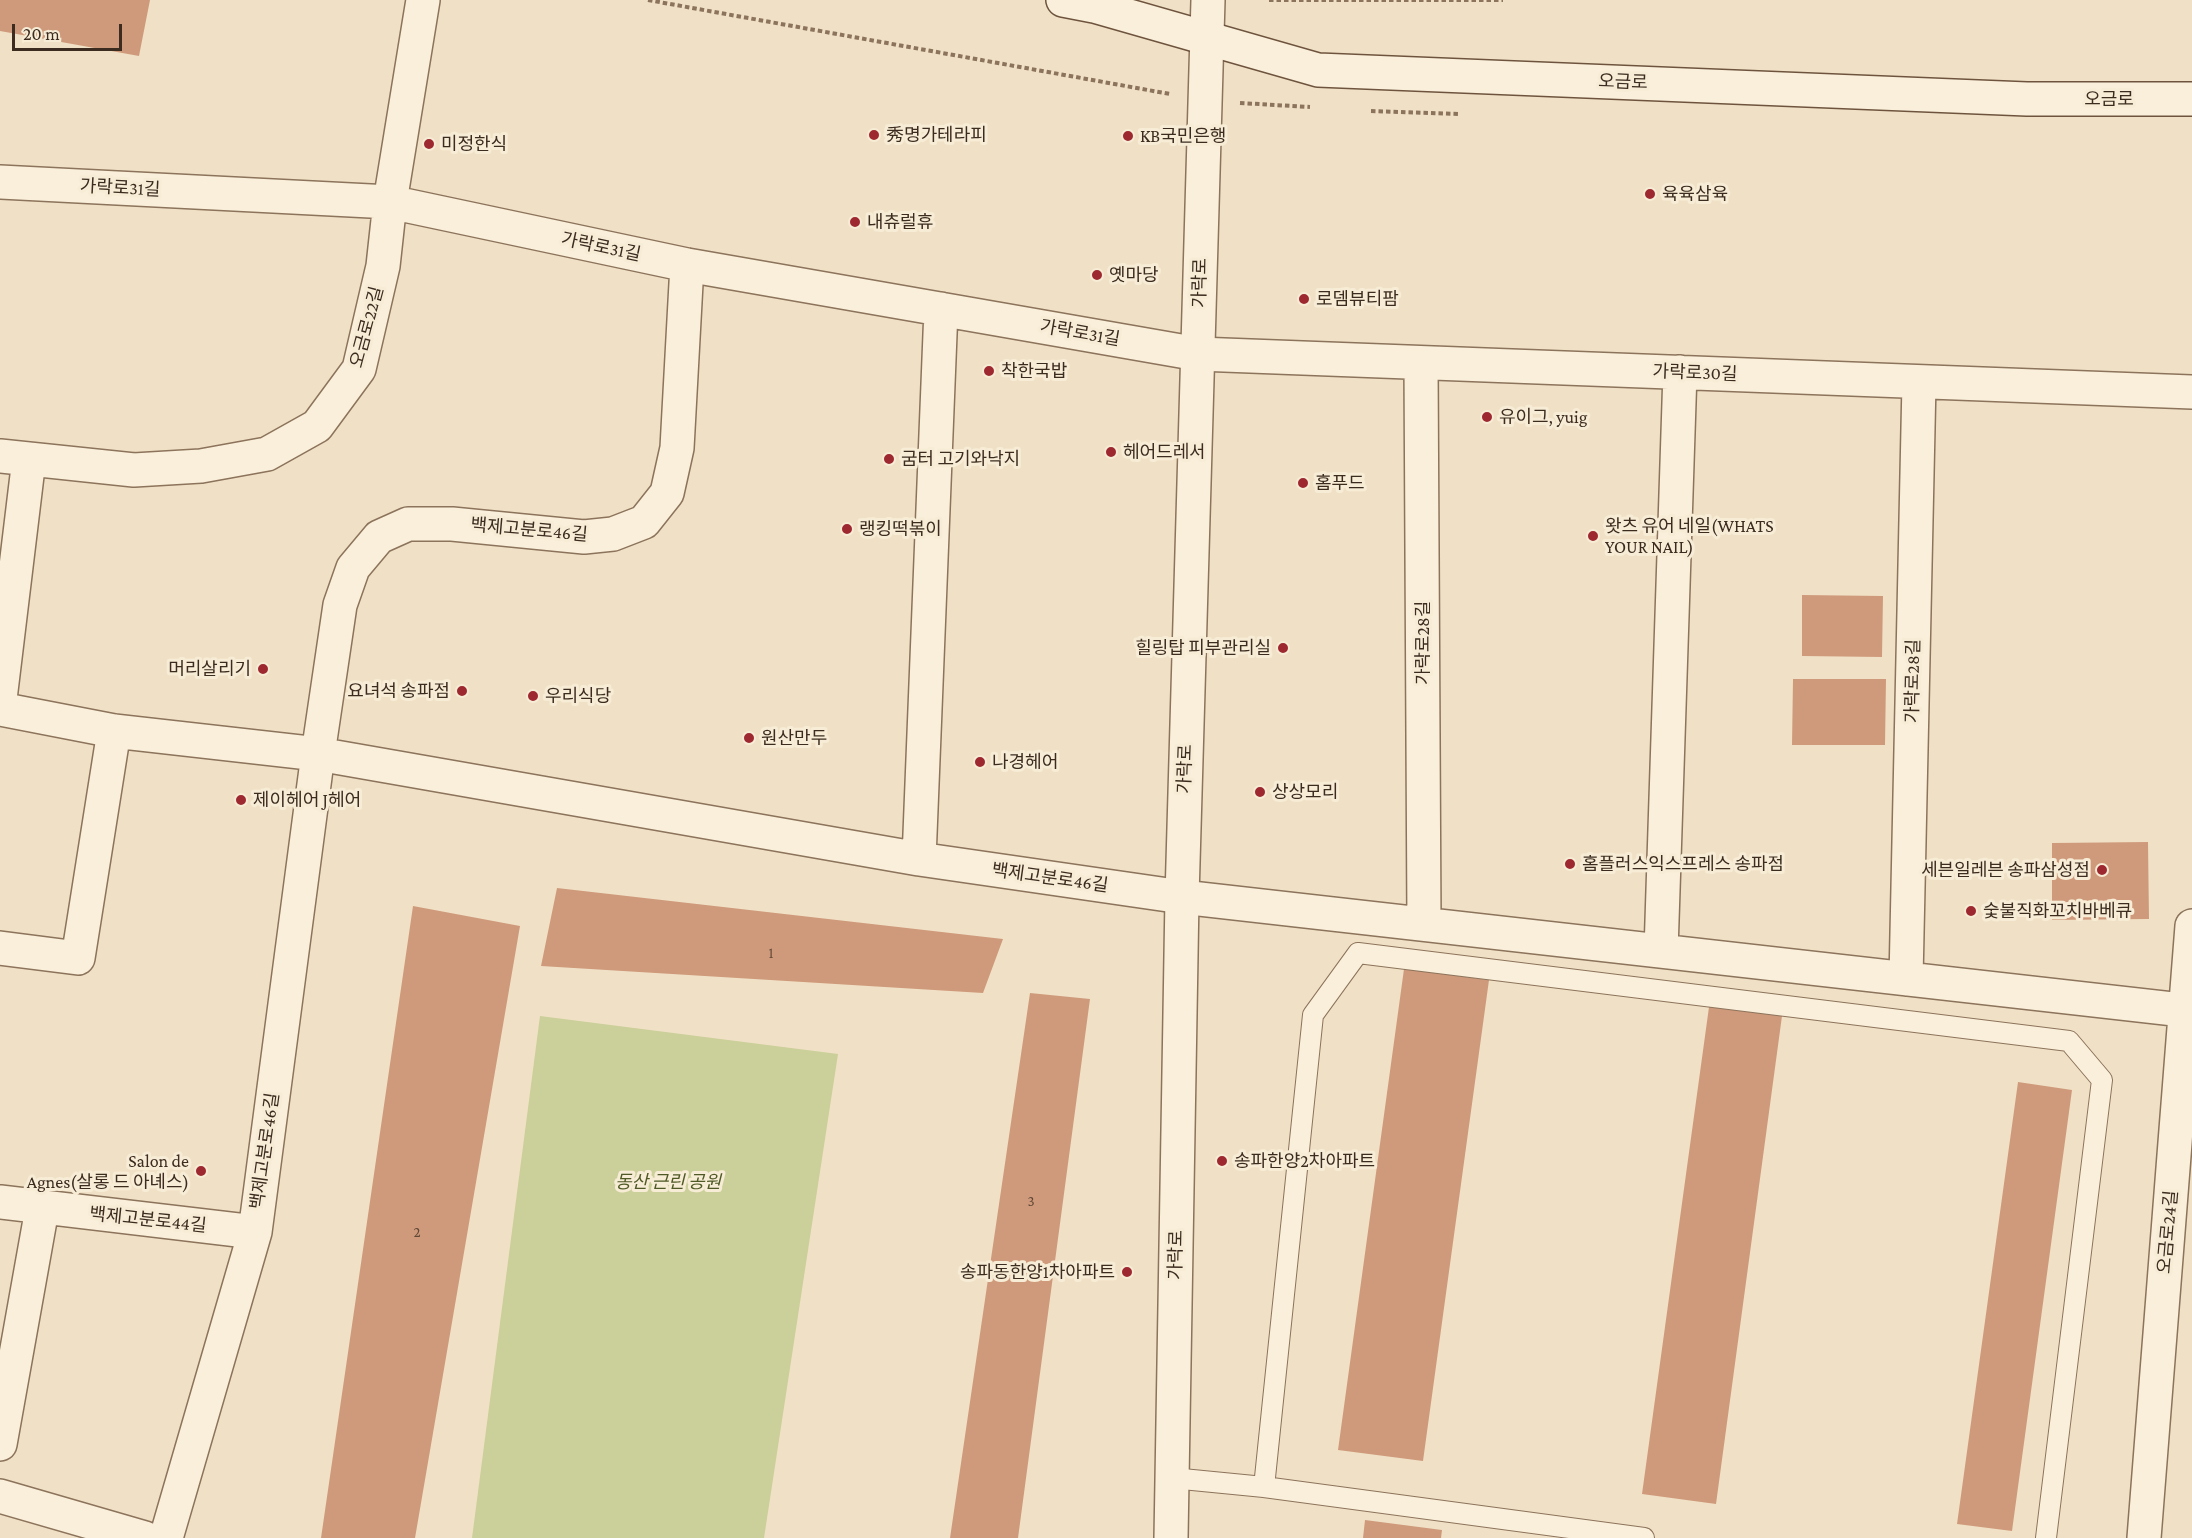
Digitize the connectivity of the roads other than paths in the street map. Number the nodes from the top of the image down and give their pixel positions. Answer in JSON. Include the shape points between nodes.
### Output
{"nodes":[{"id":1,"x":423,"y":0,"type":"edge"},
{"id":2,"x":1063,"y":0,"type":"edge"},
{"id":3,"x":1208,"y":0,"type":"edge"},
{"id":4,"x":1207,"y":38,"type":"junction"},
{"id":5,"x":2192,"y":99,"type":"edge"},
{"id":6,"x":0,"y":182,"type":"edge"},
{"id":7,"x":390,"y":202,"type":"junction"},
{"id":8,"x":687,"y":265,"type":"junction"},
{"id":9,"x":941,"y":309,"type":"junction"},
{"id":10,"x":1198,"y":354,"type":"junction"},
{"id":11,"x":1421,"y":363,"type":"junction"},
{"id":12,"x":1680,"y":372,"type":"junction"},
{"id":13,"x":1919,"y":382,"type":"junction"},
{"id":14,"x":2192,"y":392,"type":"edge"},
{"id":15,"x":14,"y":458,"type":"edge"},
{"id":16,"x":0,"y":699,"type":"edge"},
{"id":17,"x":0,"y":709,"type":"edge"},
{"id":18,"x":114,"y":730,"type":"junction"},
{"id":19,"x":318,"y":754,"type":"junction"},
{"id":20,"x":919,"y":859,"type":"junction"},
{"id":21,"x":1182,"y":897,"type":"junction"},
{"id":22,"x":1424,"y":924,"type":"junction"},
{"id":23,"x":2192,"y":926,"type":"edge"},
{"id":24,"x":0,"y":948,"type":"edge"},
{"id":25,"x":1661,"y":951,"type":"junction"},
{"id":26,"x":1906,"y":979,"type":"junction"},
{"id":27,"x":2189,"y":1011,"type":"edge"},
{"id":28,"x":0,"y":1202,"type":"edge"},
{"id":29,"x":42,"y":1209,"type":"junction"},
{"id":30,"x":255,"y":1232,"type":"junction"},
{"id":31,"x":0,"y":1444,"type":"edge"},
{"id":32,"x":1172,"y":1478,"type":"junction"},
{"id":33,"x":1264,"y":1487,"type":"junction"},
{"id":34,"x":0,"y":1496,"type":"edge"},
{"id":35,"x":145,"y":1538,"type":"edge"},
{"id":36,"x":166,"y":1538,"type":"edge"},
{"id":37,"x":1171,"y":1538,"type":"edge"},
{"id":38,"x":1644,"y":1538,"type":"edge"},
{"id":39,"x":2046,"y":1538,"type":"edge"},
{"id":40,"x":2144,"y":1538,"type":"edge"}],
"edges":[{"from":1,"to":7,"type":"street","name":"오금로22길"},
{"from":2,"to":4,"type":"street","name":"오금로"},
{"from":3,"to":4,"type":"street","name":"가락로"},
{"from":4,"to":5,"type":"street","name":"오금로","via":[[1318,70],[2027,99]]},
{"from":4,"to":10,"type":"street","name":"가락로"},
{"from":6,"to":7,"type":"street","name":"가락로31길"},
{"from":7,"to":8,"type":"street","name":"가락로31길"},
{"from":7,"to":15,"type":"street","name":"오금로22길","via":[[383,266],[359,369],[317,426],[267,454],[201,466],[134,470]]},
{"from":8,"to":9,"type":"street","name":"가락로31길"},
{"from":8,"to":19,"type":"street","name":"백제고분로46길","via":[[677,448],[667,493],[644,522],[613,534],[585,537],[452,524],[408,524],[379,537],[352,568],[339,605]]},
{"from":9,"to":10,"type":"street","name":"가락로31길"},
{"from":9,"to":20,"type":"street"},
{"from":10,"to":11,"type":"street","name":"가락로30길"},
{"from":10,"to":21,"type":"street","name":"가락로"},
{"from":11,"to":12,"type":"street","name":"가락로30길"},
{"from":11,"to":22,"type":"street","name":"가락로28길"},
{"from":12,"to":13,"type":"street","name":"가락로30길"},
{"from":12,"to":25,"type":"street"},
{"from":13,"to":14,"type":"street","name":"가락로30길"},
{"from":13,"to":26,"type":"street","name":"가락로28길"},
{"from":15,"to":16,"type":"street"},
{"from":17,"to":18,"type":"street","name":"백제고분로46길"},
{"from":18,"to":19,"type":"street","name":"백제고분로46길"},
{"from":18,"to":24,"type":"street","via":[[78,958]]},
{"from":19,"to":20,"type":"street","name":"백제고분로46길"},
{"from":19,"to":30,"type":"street","name":"백제고분로46길"},
{"from":20,"to":21,"type":"street","name":"백제고분로46길"},
{"from":21,"to":22,"type":"street"},
{"from":21,"to":32,"type":"street","name":"가락로"},
{"from":22,"to":25,"type":"street"},
{"from":23,"to":27,"type":"street","name":"오금로24길"},
{"from":25,"to":26,"type":"street"},
{"from":26,"to":27,"type":"street"},
{"from":27,"to":40,"type":"street","name":"오금로24길"},
{"from":28,"to":29,"type":"street","name":"백제고분로44길"},
{"from":29,"to":30,"type":"street","name":"백제고분로44길"},
{"from":29,"to":31,"type":"street"},
{"from":30,"to":36,"type":"street","name":"백제고분로46길"},
{"from":32,"to":33,"type":"lane"},
{"from":32,"to":37,"type":"street","name":"가락로"},
{"from":33,"to":38,"type":"lane"},
{"from":33,"to":39,"type":"lane","via":[[1313,1015],[1358,953],[2069,1041],[2102,1080]]},
{"from":34,"to":35,"type":"street"}]}
